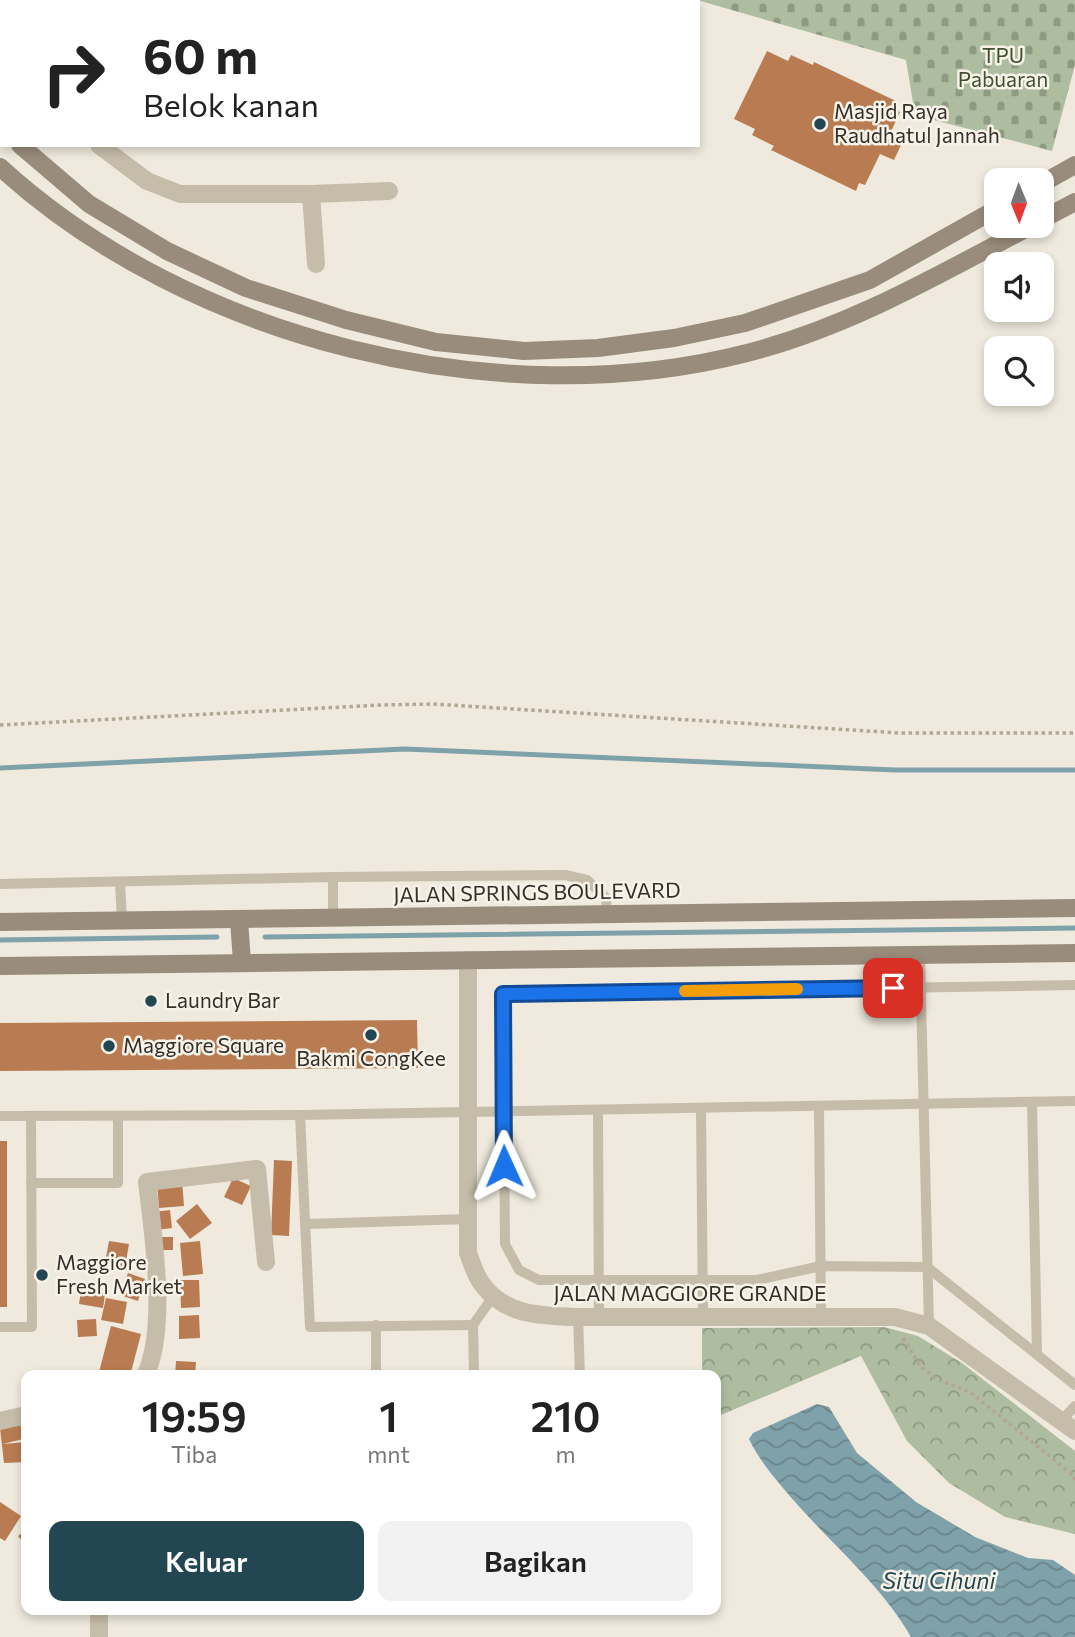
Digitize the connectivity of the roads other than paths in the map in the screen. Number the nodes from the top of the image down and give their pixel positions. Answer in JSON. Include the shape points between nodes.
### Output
{"nodes":[{"id":1,"x":22,"y":147,"type":"edge"},
{"id":2,"x":102,"y":147,"type":"edge"},
{"id":3,"x":1075,"y":165,"type":"edge"},
{"id":4,"x":0,"y":167,"type":"edge"},
{"id":5,"x":1054,"y":177,"type":"edge"},
{"id":6,"x":389,"y":191,"type":"dead end"},
{"id":7,"x":311,"y":194,"type":"junction"},
{"id":8,"x":1075,"y":202,"type":"edge"},
{"id":9,"x":1054,"y":213,"type":"edge"},
{"id":10,"x":984,"y":216,"type":"edge"},
{"id":11,"x":951,"y":234,"type":"junction"},
{"id":12,"x":1008,"y":238,"type":"edge"},
{"id":13,"x":966,"y":260,"type":"junction"},
{"id":14,"x":316,"y":264,"type":"dead end"},
{"id":15,"x":333,"y":877,"type":"junction"},
{"id":16,"x":120,"y":882,"type":"junction"},
{"id":17,"x":0,"y":884,"type":"edge"},
{"id":18,"x":606,"y":906,"type":"junction"},
{"id":19,"x":1075,"y":908,"type":"edge"},
{"id":20,"x":333,"y":919,"type":"junction"},
{"id":21,"x":239,"y":920,"type":"junction"},
{"id":22,"x":122,"y":921,"type":"junction"},
{"id":23,"x":0,"y":922,"type":"edge"},
{"id":24,"x":1075,"y":953,"type":"edge"},
{"id":25,"x":920,"y":955,"type":"junction"},
{"id":26,"x":468,"y":960,"type":"junction"},
{"id":27,"x":242,"y":962,"type":"junction"},
{"id":28,"x":0,"y":966,"type":"edge"},
{"id":29,"x":1075,"y":985,"type":"edge"},
{"id":30,"x":921,"y":987,"type":"junction"},
{"id":31,"x":1075,"y":1101,"type":"edge"},
{"id":32,"x":1032,"y":1102,"type":"junction"},
{"id":33,"x":923,"y":1103,"type":"junction"},
{"id":34,"x":819,"y":1107,"type":"junction"},
{"id":35,"x":701,"y":1109,"type":"junction"},
{"id":36,"x":598,"y":1111,"type":"junction"},
{"id":37,"x":468,"y":1113,"type":"junction"},
{"id":38,"x":504,"y":1113,"type":"junction"},
{"id":39,"x":300,"y":1115,"type":"junction"},
{"id":40,"x":0,"y":1116,"type":"edge"},
{"id":41,"x":31,"y":1116,"type":"junction"},
{"id":42,"x":118,"y":1116,"type":"junction"},
{"id":43,"x":31,"y":1183,"type":"junction"},
{"id":44,"x":468,"y":1219,"type":"junction"},
{"id":45,"x":307,"y":1224,"type":"junction"},
{"id":46,"x":266,"y":1262,"type":"dead end"},
{"id":47,"x":821,"y":1266,"type":"junction"},
{"id":48,"x":927,"y":1267,"type":"junction"},
{"id":49,"x":598,"y":1280,"type":"junction"},
{"id":50,"x":703,"y":1280,"type":"junction"},
{"id":51,"x":494,"y":1295,"type":"junction"},
{"id":52,"x":703,"y":1316,"type":"junction"},
{"id":53,"x":578,"y":1317,"type":"junction"},
{"id":54,"x":598,"y":1317,"type":"junction"},
{"id":55,"x":821,"y":1317,"type":"junction"},
{"id":56,"x":376,"y":1325,"type":"junction"},
{"id":57,"x":473,"y":1325,"type":"junction"},
{"id":58,"x":929,"y":1326,"type":"junction"},
{"id":59,"x":0,"y":1327,"type":"edge"},
{"id":60,"x":1037,"y":1354,"type":"junction"},
{"id":61,"x":148,"y":1370,"type":"edge"},
{"id":62,"x":376,"y":1370,"type":"edge"},
{"id":63,"x":474,"y":1370,"type":"edge"},
{"id":64,"x":580,"y":1370,"type":"edge"},
{"id":65,"x":1075,"y":1385,"type":"edge"},
{"id":66,"x":1075,"y":1406,"type":"edge"},
{"id":67,"x":21,"y":1416,"type":"edge"},
{"id":68,"x":0,"y":1421,"type":"edge"},
{"id":69,"x":1068,"y":1425,"type":"edge"},
{"id":70,"x":99,"y":1615,"type":"edge"},
{"id":71,"x":99,"y":1637,"type":"edge"}],
"edges":[{"from":1,"to":11,"type":"main road","via":[[89,204],[167,251],[235,283],[346,320],[448,344],[524,351],[598,348],[745,323],[870,280]]},
{"from":2,"to":7,"type":"street","via":[[147,181],[180,194]]},
{"from":3,"to":5,"type":"main road"},
{"from":4,"to":13,"type":"main road","via":[[76,227],[161,280],[236,313],[352,349],[443,369],[534,376],[696,364],[808,335],[869,311]]},
{"from":6,"to":7,"type":"street"},
{"from":7,"to":14,"type":"street"},
{"from":8,"to":9,"type":"main road"},
{"from":10,"to":11,"type":"main road"},
{"from":11,"to":13,"type":"main road"},
{"from":12,"to":13,"type":"main road"},
{"from":15,"to":16,"type":"lane"},
{"from":15,"to":18,"type":"lane","via":[[565,875],[587,880]]},
{"from":15,"to":20,"type":"lane"},
{"from":16,"to":17,"type":"lane"},
{"from":16,"to":22,"type":"lane"},
{"from":18,"to":19,"type":"main road","name":"JALAN SPRINGS BOULEVARD"},
{"from":18,"to":20,"type":"main road","name":"JALAN SPRINGS BOULEVARD"},
{"from":20,"to":21,"type":"main road","name":"JALAN SPRINGS BOULEVARD"},
{"from":21,"to":22,"type":"main road","name":"JALAN SPRINGS BOULEVARD"},
{"from":21,"to":27,"type":"main road"},
{"from":22,"to":23,"type":"main road","name":"JALAN SPRINGS BOULEVARD"},
{"from":24,"to":25,"type":"main road"},
{"from":25,"to":26,"type":"main road"},
{"from":25,"to":30,"type":"lane"},
{"from":26,"to":27,"type":"main road"},
{"from":26,"to":37,"type":"street","name":"JALAN MAGGIORE GRANDE"},
{"from":27,"to":28,"type":"main road"},
{"from":29,"to":30,"type":"lane"},
{"from":30,"to":33,"type":"lane"},
{"from":30,"to":38,"type":"lane","via":[[503,994]]},
{"from":31,"to":32,"type":"lane"},
{"from":32,"to":33,"type":"lane"},
{"from":32,"to":60,"type":"lane"},
{"from":33,"to":34,"type":"lane"},
{"from":33,"to":48,"type":"lane"},
{"from":34,"to":35,"type":"lane"},
{"from":34,"to":47,"type":"lane"},
{"from":35,"to":36,"type":"lane"},
{"from":35,"to":50,"type":"lane"},
{"from":36,"to":38,"type":"lane"},
{"from":36,"to":49,"type":"lane"},
{"from":37,"to":38,"type":"lane"},
{"from":37,"to":39,"type":"lane"},
{"from":37,"to":44,"type":"street","name":"JALAN MAGGIORE GRANDE"},
{"from":38,"to":49,"type":"lane","via":[[505,1244],[519,1270],[540,1280]]},
{"from":39,"to":42,"type":"lane"},
{"from":39,"to":45,"type":"lane"},
{"from":40,"to":41,"type":"lane"},
{"from":41,"to":42,"type":"lane"},
{"from":41,"to":43,"type":"lane"},
{"from":42,"to":43,"type":"lane","via":[[118,1183]]},
{"from":43,"to":59,"type":"lane","via":[[32,1327]]},
{"from":44,"to":45,"type":"lane"},
{"from":44,"to":51,"type":"street","name":"JALAN MAGGIORE GRANDE","via":[[468,1253],[481,1283]]},
{"from":45,"to":56,"type":"lane","via":[[310,1327]]},
{"from":46,"to":61,"type":"street","via":[[257,1169],[147,1182],[157,1278],[155,1337]]},
{"from":47,"to":48,"type":"lane"},
{"from":47,"to":50,"type":"lane","via":[[757,1280]]},
{"from":47,"to":55,"type":"lane"},
{"from":48,"to":58,"type":"lane"},
{"from":48,"to":60,"type":"lane"},
{"from":49,"to":50,"type":"lane"},
{"from":49,"to":54,"type":"lane"},
{"from":50,"to":52,"type":"lane"},
{"from":51,"to":53,"type":"street","name":"JALAN MAGGIORE GRANDE","via":[[503,1304],[533,1316]]},
{"from":51,"to":57,"type":"lane"},
{"from":52,"to":54,"type":"street","name":"JALAN MAGGIORE GRANDE"},
{"from":52,"to":55,"type":"street","name":"JALAN MAGGIORE GRANDE"},
{"from":53,"to":54,"type":"street","name":"JALAN MAGGIORE GRANDE"},
{"from":53,"to":64,"type":"lane"},
{"from":55,"to":58,"type":"street","name":"JALAN MAGGIORE GRANDE","via":[[895,1317]]},
{"from":56,"to":57,"type":"lane"},
{"from":56,"to":62,"type":"lane"},
{"from":57,"to":63,"type":"lane"},
{"from":58,"to":69,"type":"street","name":"JALAN MAGGIORE GRANDE"},
{"from":60,"to":65,"type":"lane"},
{"from":66,"to":69,"type":"lane"},
{"from":67,"to":68,"type":"street"},
{"from":70,"to":71,"type":"street"}]}
